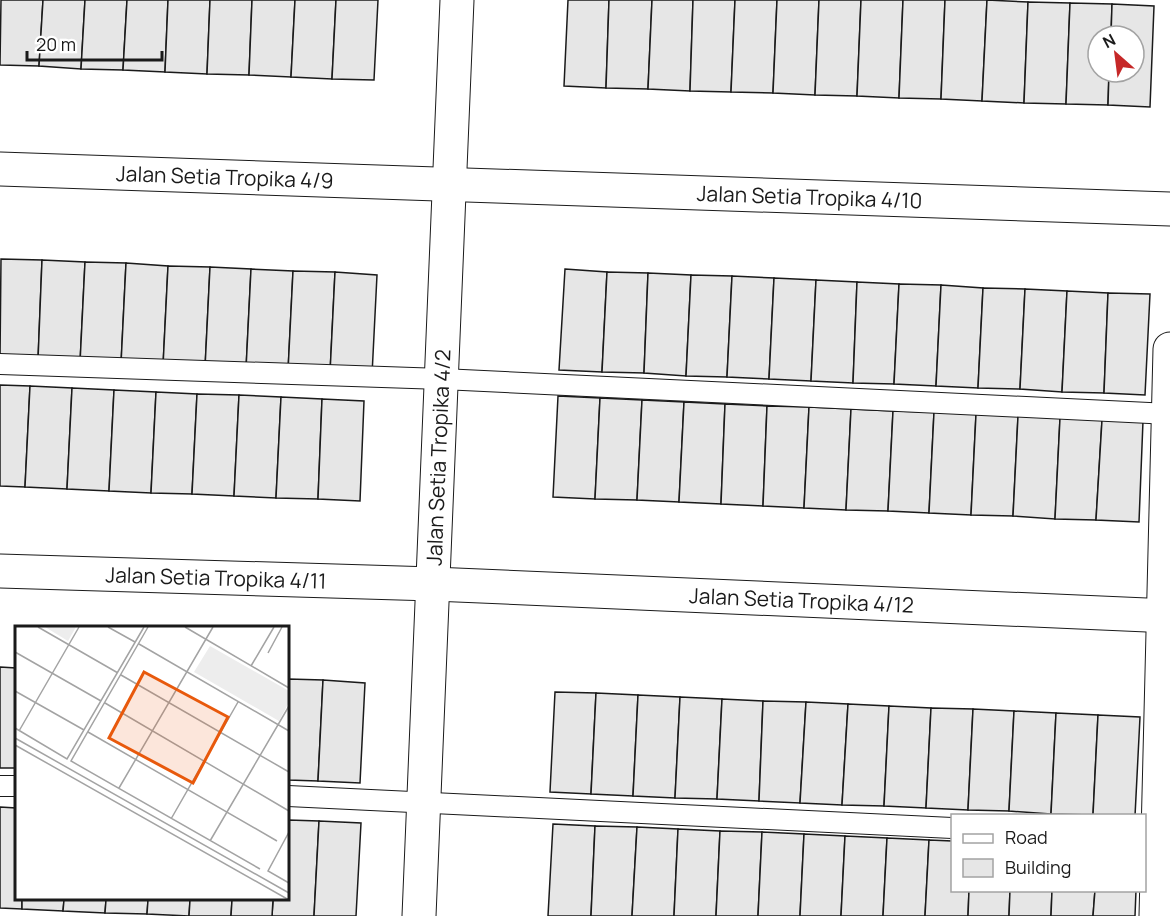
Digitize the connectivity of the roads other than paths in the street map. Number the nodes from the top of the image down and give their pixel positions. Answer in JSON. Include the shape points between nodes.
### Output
{"nodes":[{"id":1,"x":457,"y":0,"type":"edge"},
{"id":2,"x":0,"y":169,"type":"edge"},
{"id":3,"x":450,"y":184,"type":"junction"},
{"id":4,"x":1170,"y":209,"type":"edge"},
{"id":5,"x":1170,"y":349,"type":"edge"},
{"id":6,"x":0,"y":364,"type":"edge"},
{"id":7,"x":442,"y":379,"type":"junction"},
{"id":8,"x":1169,"y":414,"type":"edge"},
{"id":9,"x":0,"y":571,"type":"edge"},
{"id":10,"x":433,"y":584,"type":"junction"},
{"id":11,"x":1166,"y":616,"type":"edge"},
{"id":12,"x":290,"y":796,"type":"edge"},
{"id":13,"x":424,"y":801,"type":"junction"},
{"id":14,"x":951,"y":828,"type":"edge"},
{"id":15,"x":1157,"y":838,"type":"edge"},
{"id":16,"x":419,"y":916,"type":"edge"},
{"id":17,"x":1156,"y":916,"type":"edge"}],
"edges":[{"from":1,"to":3,"type":"street","name":"Jalan Setia Tropika 4/2"},
{"from":2,"to":3,"type":"street","name":"Jalan Setia Tropika 4/9"},
{"from":3,"to":4,"type":"street","name":"Jalan Setia Tropika 4/10"},
{"from":3,"to":7,"type":"street","name":"Jalan Setia Tropika 4/2"},
{"from":5,"to":8,"type":"street"},
{"from":6,"to":7,"type":"lane"},
{"from":7,"to":8,"type":"lane"},
{"from":7,"to":10,"type":"street","name":"Jalan Setia Tropika 4/2"},
{"from":8,"to":11,"type":"street"},
{"from":9,"to":10,"type":"street","name":"Jalan Setia Tropika 4/11"},
{"from":10,"to":11,"type":"street","name":"Jalan Setia Tropika 4/12"},
{"from":10,"to":13,"type":"street","name":"Jalan Setia Tropika 4/2"},
{"from":11,"to":15,"type":"street"},
{"from":12,"to":13,"type":"lane"},
{"from":13,"to":14,"type":"lane"},
{"from":13,"to":16,"type":"street","name":"Jalan Setia Tropika 4/2"},
{"from":15,"to":17,"type":"street"}]}
